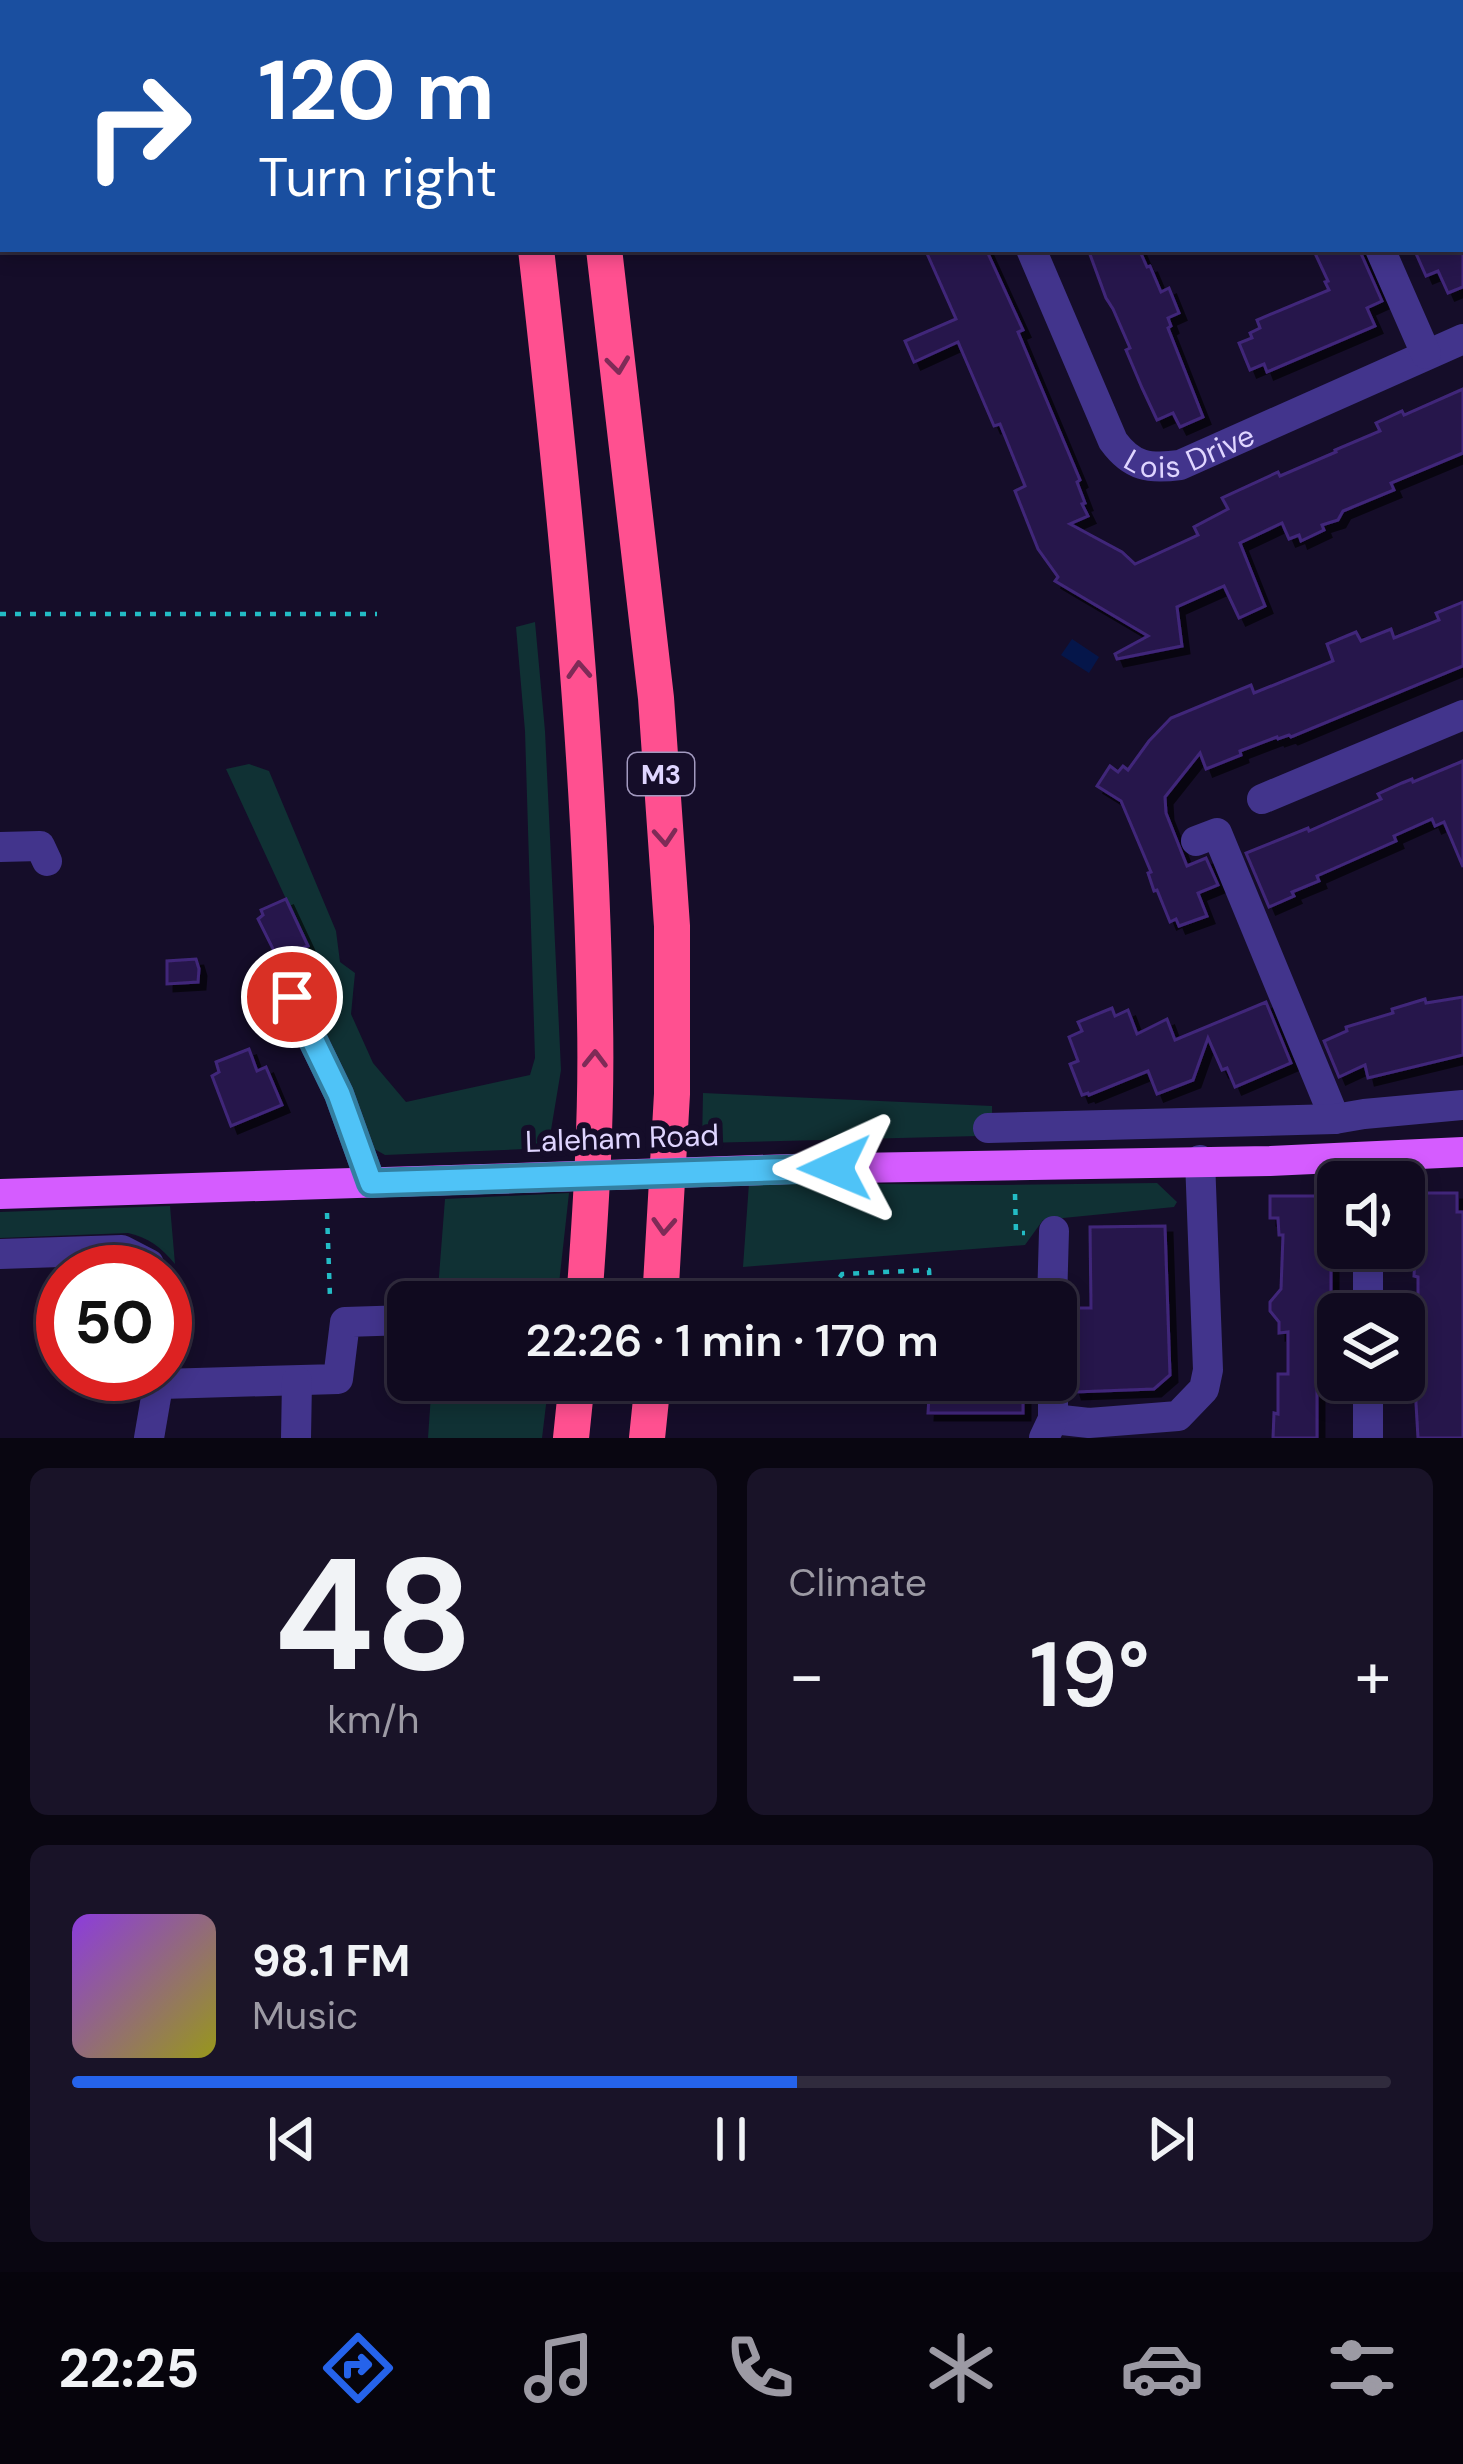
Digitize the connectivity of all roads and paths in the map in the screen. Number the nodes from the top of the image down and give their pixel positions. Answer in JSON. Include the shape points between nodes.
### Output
{"nodes":[{"id":1,"x":536,"y":252,"type":"edge"},
{"id":2,"x":604,"y":252,"type":"edge"},
{"id":3,"x":1032,"y":252,"type":"edge"},
{"id":4,"x":1381,"y":252,"type":"edge"},
{"id":5,"x":1463,"y":339,"type":"edge"},
{"id":6,"x":1426,"y":355,"type":"junction"},
{"id":7,"x":0,"y":614,"type":"edge"},
{"id":8,"x":377,"y":614,"type":"dead end"},
{"id":9,"x":1463,"y":715,"type":"edge"},
{"id":10,"x":1262,"y":799,"type":"dead end"},
{"id":11,"x":1196,"y":841,"type":"dead end"},
{"id":12,"x":0,"y":847,"type":"edge"},
{"id":13,"x":47,"y":861,"type":"dead end"},
{"id":14,"x":292,"y":997,"type":"dead end"},
{"id":15,"x":1463,"y":1105,"type":"edge"},
{"id":16,"x":1335,"y":1119,"type":"junction"},
{"id":17,"x":1008,"y":1120,"type":"dead end"},
{"id":18,"x":1463,"y":1152,"type":"edge"},
{"id":19,"x":1201,"y":1160,"type":"junction"},
{"id":20,"x":1413,"y":1161,"type":"edge"},
{"id":21,"x":1317,"y":1165,"type":"edge"},
{"id":22,"x":371,"y":1183,"type":"junction"},
{"id":23,"x":326,"y":1184,"type":"junction"},
{"id":24,"x":1015,"y":1185,"type":"dead end"},
{"id":25,"x":0,"y":1195,"type":"edge"},
{"id":26,"x":1054,"y":1231,"type":"dead end"},
{"id":27,"x":1016,"y":1233,"type":"dead end"},
{"id":28,"x":36,"y":1253,"type":"edge"},
{"id":29,"x":0,"y":1254,"type":"edge"},
{"id":30,"x":586,"y":1281,"type":"edge"},
{"id":31,"x":661,"y":1281,"type":"edge"},
{"id":32,"x":838,"y":1281,"type":"edge"},
{"id":33,"x":930,"y":1281,"type":"edge"},
{"id":34,"x":1053,"y":1281,"type":"edge"},
{"id":35,"x":387,"y":1321,"type":"edge"},
{"id":36,"x":345,"y":1322,"type":"junction"},
{"id":37,"x":192,"y":1379,"type":"edge"},
{"id":38,"x":297,"y":1381,"type":"junction"},
{"id":39,"x":156,"y":1401,"type":"edge"},
{"id":40,"x":575,"y":1401,"type":"edge"},
{"id":41,"x":651,"y":1401,"type":"edge"},
{"id":42,"x":1051,"y":1401,"type":"edge"},
{"id":43,"x":1368,"y":1401,"type":"edge"},
{"id":44,"x":1047,"y":1433,"type":"edge"},
{"id":45,"x":149,"y":1438,"type":"edge"},
{"id":46,"x":296,"y":1438,"type":"edge"},
{"id":47,"x":571,"y":1438,"type":"edge"},
{"id":48,"x":647,"y":1438,"type":"edge"},
{"id":49,"x":1368,"y":1438,"type":"edge"}],
"edges":[{"from":30,"to":1,"type":"highway","number":"M3","one_way":true,"via":[[596,1024],[591,869],[576,624]]},
{"from":2,"to":31,"type":"highway","number":"M3","one_way":true,"via":[[656,698],[672,926]]},
{"from":3,"to":6,"type":"street","name":"Lois Drive","via":[[1113,441],[1141,464],[1180,465]]},
{"from":4,"to":6,"type":"street"},
{"from":5,"to":6,"type":"street","name":"Lois Drive"},
{"from":7,"to":8,"type":"path"},
{"from":9,"to":10,"type":"street"},
{"from":11,"to":16,"type":"street","via":[[1217,833]]},
{"from":12,"to":13,"type":"street","via":[[40,846]]},
{"from":14,"to":22,"type":"street"},
{"from":15,"to":16,"type":"street"},
{"from":16,"to":17,"type":"street"},
{"from":18,"to":20,"type":"main road","name":"Laleham Road"},
{"from":19,"to":21,"type":"main road","name":"Laleham Road"},
{"from":19,"to":22,"type":"main road","name":"Laleham Road","bridge":true},
{"from":19,"to":44,"type":"street","via":[[1204,1389],[1178,1416]]},
{"from":22,"to":23,"type":"main road","name":"Laleham Road"},
{"from":23,"to":25,"type":"main road","name":"Laleham Road"},
{"from":23,"to":36,"type":"path","via":[[330,1306]]},
{"from":24,"to":27,"type":"path"},
{"from":26,"to":34,"type":"street"},
{"from":28,"to":29,"type":"street"},
{"from":32,"to":33,"type":"path","via":[[842,1274],[913,1270],[929,1270]]},
{"from":35,"to":36,"type":"street"},
{"from":36,"to":38,"type":"street","via":[[338,1379]]},
{"from":37,"to":38,"type":"street"},
{"from":38,"to":46,"type":"street"},
{"from":39,"to":45,"type":"street"},
{"from":40,"to":47,"type":"highway"},
{"from":41,"to":48,"type":"highway"},
{"from":42,"to":44,"type":"street"},
{"from":43,"to":49,"type":"street"}]}
